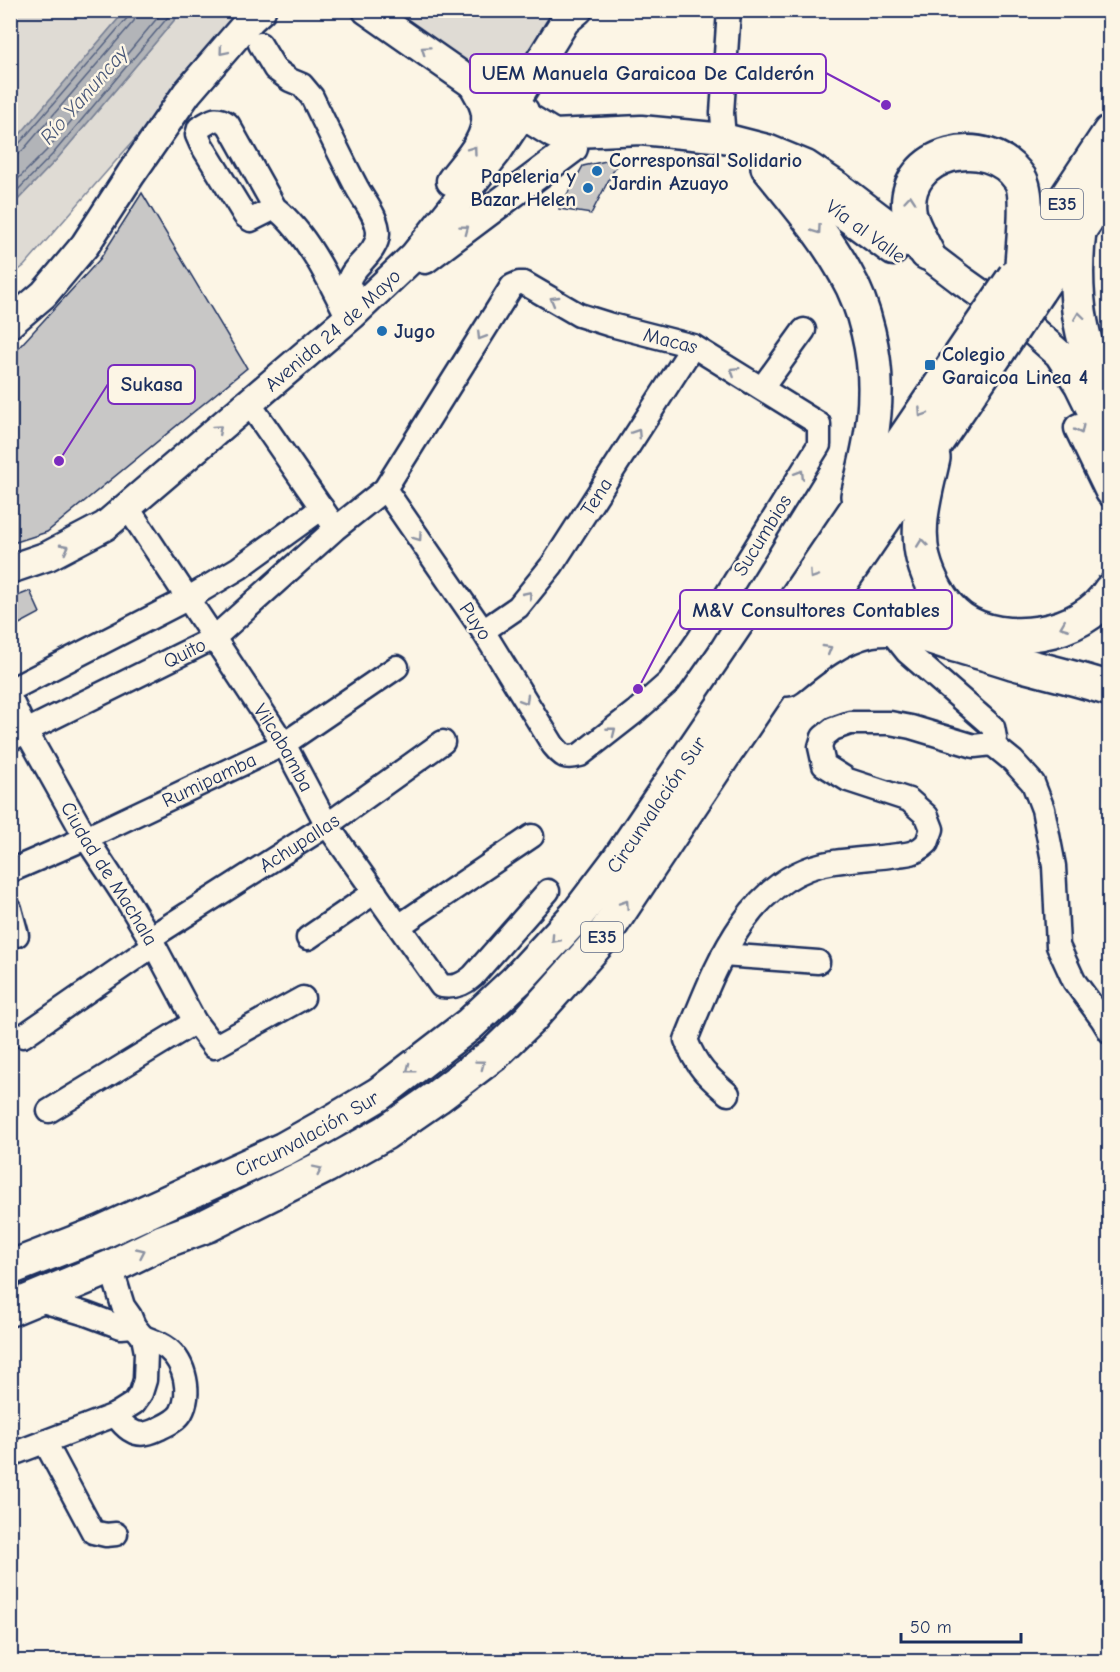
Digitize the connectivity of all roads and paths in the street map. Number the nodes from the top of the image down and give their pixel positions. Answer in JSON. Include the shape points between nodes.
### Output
{"nodes":[{"id":1,"x":261,"y":10,"type":"edge"},
{"id":2,"x":367,"y":10,"type":"edge"},
{"id":3,"x":729,"y":10,"type":"edge"},
{"id":4,"x":578,"y":11,"type":"edge"},
{"id":5,"x":260,"y":44,"type":"dead end"},
{"id":6,"x":473,"y":84,"type":"junction"},
{"id":7,"x":173,"y":114,"type":"junction"},
{"id":8,"x":515,"y":117,"type":"junction"},
{"id":9,"x":200,"y":128,"type":"junction"},
{"id":10,"x":1110,"y":132,"type":"edge"},
{"id":11,"x":724,"y":138,"type":"junction"},
{"id":12,"x":573,"y":148,"type":"junction"},
{"id":13,"x":768,"y":167,"type":"junction"},
{"id":14,"x":131,"y":174,"type":"junction"},
{"id":15,"x":1110,"y":184,"type":"edge"},
{"id":16,"x":275,"y":208,"type":"junction"},
{"id":17,"x":1079,"y":231,"type":"junction"},
{"id":18,"x":927,"y":254,"type":"junction"},
{"id":19,"x":1025,"y":277,"type":"junction"},
{"id":20,"x":512,"y":286,"type":"joint"},
{"id":21,"x":10,"y":298,"type":"edge"},
{"id":22,"x":354,"y":312,"type":"junction"},
{"id":23,"x":10,"y":323,"type":"edge"},
{"id":24,"x":804,"y":330,"type":"dead end"},
{"id":25,"x":989,"y":340,"type":"junction"},
{"id":26,"x":693,"y":346,"type":"junction"},
{"id":27,"x":762,"y":388,"type":"junction"},
{"id":28,"x":249,"y":403,"type":"junction"},
{"id":29,"x":1110,"y":411,"type":"edge"},
{"id":30,"x":819,"y":424,"type":"joint"},
{"id":31,"x":937,"y":440,"type":"junction"},
{"id":32,"x":1110,"y":448,"type":"edge"},
{"id":33,"x":385,"y":489,"type":"junction"},
{"id":34,"x":1110,"y":492,"type":"edge"},
{"id":35,"x":128,"y":508,"type":"junction"},
{"id":36,"x":322,"y":508,"type":"junction"},
{"id":37,"x":853,"y":516,"type":"junction"},
{"id":38,"x":335,"y":529,"type":"junction"},
{"id":39,"x":10,"y":569,"type":"edge"},
{"id":40,"x":1110,"y":591,"type":"edge"},
{"id":41,"x":187,"y":599,"type":"junction"},
{"id":42,"x":887,"y":627,"type":"junction"},
{"id":43,"x":483,"y":631,"type":"junction"},
{"id":44,"x":214,"y":638,"type":"junction"},
{"id":45,"x":397,"y":667,"type":"dead end"},
{"id":46,"x":1110,"y":689,"type":"edge"},
{"id":47,"x":10,"y":690,"type":"edge"},
{"id":48,"x":765,"y":697,"type":"junction"},
{"id":49,"x":10,"y":698,"type":"edge"},
{"id":50,"x":19,"y":735,"type":"edge"},
{"id":51,"x":443,"y":742,"type":"dead end"},
{"id":52,"x":284,"y":744,"type":"junction"},
{"id":53,"x":992,"y":744,"type":"junction"},
{"id":54,"x":562,"y":756,"type":"joint"},
{"id":55,"x":327,"y":825,"type":"junction"},
{"id":56,"x":532,"y":836,"type":"dead end"},
{"id":57,"x":86,"y":838,"type":"junction"},
{"id":58,"x":10,"y":871,"type":"edge"},
{"id":59,"x":548,"y":891,"type":"dead end"},
{"id":60,"x":375,"y":892,"type":"junction"},
{"id":61,"x":10,"y":909,"type":"edge"},
{"id":62,"x":399,"y":926,"type":"junction"},
{"id":63,"x":18,"y":935,"type":"dead end"},
{"id":64,"x":308,"y":938,"type":"dead end"},
{"id":65,"x":152,"y":942,"type":"junction"},
{"id":66,"x":723,"y":955,"type":"junction"},
{"id":67,"x":818,"y":962,"type":"dead end"},
{"id":68,"x":303,"y":998,"type":"dead end"},
{"id":69,"x":195,"y":1022,"type":"junction"},
{"id":70,"x":1110,"y":1032,"type":"edge"},
{"id":71,"x":22,"y":1036,"type":"dead end"},
{"id":72,"x":728,"y":1094,"type":"dead end"},
{"id":73,"x":49,"y":1111,"type":"dead end"},
{"id":74,"x":10,"y":1268,"type":"edge"},
{"id":75,"x":115,"y":1280,"type":"junction"},
{"id":76,"x":23,"y":1304,"type":"edge"},
{"id":77,"x":86,"y":1314,"type":"junction"},
{"id":78,"x":138,"y":1331,"type":"junction"},
{"id":79,"x":115,"y":1415,"type":"junction"},
{"id":80,"x":45,"y":1442,"type":"junction"},
{"id":81,"x":10,"y":1455,"type":"edge"},
{"id":82,"x":116,"y":1534,"type":"dead end"}],
"edges":[{"from":1,"to":7,"type":"main road","one_way":true},
{"from":6,"to":2,"type":"main road","name":"Vía al Valle","one_way":true},
{"from":3,"to":11,"type":"street"},
{"from":4,"to":8,"type":"main road","name":"Avenida 24 de Mayo","via":[[576,25]]},
{"from":5,"to":22,"type":"street","via":[[275,69],[302,85],[312,97],[378,231],[374,249],[349,279]]},
{"from":6,"to":8,"type":"main road","name":"Vía al Valle"},
{"from":22,"to":6,"type":"main road","one_way":true,"via":[[480,141],[486,113]]},
{"from":7,"to":9,"type":"street"},
{"from":7,"to":14,"type":"main road"},
{"from":8,"to":11,"type":"main road","name":"Vía al Valle","via":[[554,134],[641,130]]},
{"from":8,"to":12,"type":"main road","name":"Vía al Valle","via":[[528,139],[547,148]]},
{"from":8,"to":22,"type":"main road","name":"Avenida 24 de Mayo","via":[[496,153],[414,256]]},
{"from":9,"to":16,"type":"street","via":[[215,119],[228,124]]},
{"from":9,"to":16,"type":"street","via":[[197,135],[201,144],[244,216],[251,220]]},
{"from":10,"to":19,"type":"highway","name":"Circunvalación Sur","number":"E35"},
{"from":11,"to":18,"type":"main road","name":"Vía al Valle","via":[[767,149],[806,165]]},
{"from":12,"to":13,"type":"main road","name":"Vía al Valle","via":[[640,145],[699,151]]},
{"from":22,"to":12,"type":"main road","one_way":true},
{"from":13,"to":34,"type":"main road","name":"Vía al Valle","one_way":true,"via":[[799,182],[1026,346],[1049,372]]},
{"from":13,"to":37,"type":"highway","one_way":true,"via":[[848,276],[860,303],[874,356],[873,427]]},
{"from":14,"to":21,"type":"main road","via":[[38,275]]},
{"from":14,"to":23,"type":"main road","via":[[85,245],[44,294]]},
{"from":15,"to":17,"type":"highway","name":"Circunvalación Sur","number":"E35"},
{"from":16,"to":22,"type":"street","via":[[301,234],[337,295]]},
{"from":17,"to":19,"type":"highway","name":"Circunvalación Sur","number":"E35"},
{"from":29,"to":17,"type":"highway","one_way":true,"via":[[1080,324],[1075,261]]},
{"from":18,"to":19,"type":"highway","one_way":true,"via":[[909,212],[911,188],[921,172],[934,162],[955,153],[978,152],[1002,161],[1020,180],[1026,200]]},
{"from":18,"to":32,"type":"main road","name":"Vía al Valle","via":[[1059,354]]},
{"from":19,"to":25,"type":"highway","name":"Circunvalación Sur","number":"E35","bridge":true},
{"from":26,"to":20,"type":"street","name":"Macas","one_way":true,"via":[[579,315],[524,283]]},
{"from":20,"to":33,"type":"street","name":"Quito","one_way":true},
{"from":22,"to":28,"type":"main road","name":"Avenida 24 de Mayo"},
{"from":24,"to":27,"type":"street"},
{"from":25,"to":31,"type":"highway","name":"Circunvalación Sur","number":"E35"},
{"from":25,"to":37,"type":"highway","name":"Circunvalación Sur","number":"E35","one_way":true},
{"from":27,"to":26,"type":"street","name":"Macas","one_way":true},
{"from":43,"to":26,"type":"street","name":"Tena","one_way":true,"via":[[519,607],[552,565]]},
{"from":27,"to":30,"type":"street","name":"Macas"},
{"from":35,"to":28,"type":"main road","name":"Avenida 24 de Mayo","one_way":true},
{"from":28,"to":36,"type":"street"},
{"from":54,"to":30,"type":"street","name":"Sucumbios","one_way":true,"via":[[580,755],[669,682],[819,445]]},
{"from":40,"to":31,"type":"highway","one_way":true,"via":[[1095,608],[1050,631],[993,632],[954,613],[938,594],[923,557],[921,515]]},
{"from":31,"to":48,"type":"highway","name":"Circunvalación Sur","number":"E35"},
{"from":33,"to":38,"type":"street","name":"Quito"},
{"from":33,"to":43,"type":"street","name":"Puyo","one_way":true},
{"from":39,"to":35,"type":"main road","name":"Avenida 24 de Mayo","one_way":true,"via":[[81,540]]},
{"from":35,"to":41,"type":"street","name":"Vilcabamba"},
{"from":36,"to":38,"type":"street"},
{"from":36,"to":41,"type":"street","via":[[239,568]]},
{"from":37,"to":74,"type":"highway","name":"Circunvalación Sur","number":"E35","one_way":true,"via":[[612,870],[562,932],[470,1024],[379,1094],[284,1149],[100,1233]]},
{"from":38,"to":44,"type":"street","name":"Quito"},
{"from":41,"to":44,"type":"street","name":"Vilcabamba"},
{"from":41,"to":47,"type":"street"},
{"from":42,"to":46,"type":"highway","via":[[921,633]]},
{"from":48,"to":42,"type":"highway","one_way":true,"via":[[843,640]]},
{"from":42,"to":53,"type":"street","via":[[906,652],[993,727]]},
{"from":43,"to":54,"type":"street","name":"Puyo","one_way":true},
{"from":44,"to":50,"type":"street","name":"Quito"},
{"from":44,"to":52,"type":"street","name":"Vilcabamba"},
{"from":45,"to":52,"type":"street","name":"Rumipamba"},
{"from":75,"to":48,"type":"highway","name":"Circunvalación Sur","number":"E35","one_way":true,"via":[[162,1242],[208,1225],[385,1133],[494,1054],[530,1020],[602,938]]},
{"from":49,"to":50,"type":"street","name":"Ciudad de Machala"},
{"from":50,"to":57,"type":"street","name":"Ciudad de Machala"},
{"from":51,"to":55,"type":"street","name":"Achupallas"},
{"from":52,"to":55,"type":"street","name":"Vilcabamba"},
{"from":52,"to":57,"type":"street","name":"Rumipamba"},
{"from":53,"to":66,"type":"street","via":[[974,746],[890,723],[850,723],[833,729],[823,737],[820,747],[824,765],[848,780],[909,800],[927,816],[932,829],[927,843],[914,852],[808,867],[786,879],[765,895],[734,934]]},
{"from":53,"to":70,"type":"street","via":[[1034,783],[1052,855],[1058,946],[1074,981]]},
{"from":55,"to":60,"type":"street","name":"Vilcabamba"},
{"from":55,"to":65,"type":"street","name":"Achupallas"},
{"from":56,"to":62,"type":"street"},
{"from":57,"to":58,"type":"street","name":"Rumipamba"},
{"from":57,"to":65,"type":"street","name":"Ciudad de Machala"},
{"from":59,"to":62,"type":"street","name":"Vilcabamba","via":[[473,976],[451,987],[441,986]]},
{"from":60,"to":62,"type":"street","name":"Vilcabamba"},
{"from":60,"to":64,"type":"street"},
{"from":61,"to":63,"type":"street"},
{"from":65,"to":69,"type":"street","name":"Ciudad de Machala"},
{"from":65,"to":71,"type":"street","name":"Achupallas"},
{"from":66,"to":67,"type":"street"},
{"from":66,"to":72,"type":"street","via":[[686,1040],[693,1058],[707,1076]]},
{"from":68,"to":69,"type":"street","name":"Ciudad de Machala","via":[[214,1047]]},
{"from":69,"to":73,"type":"street"},
{"from":75,"to":76,"type":"highway","name":"Circunvalación Sur","number":"E35"},
{"from":75,"to":77,"type":"street"},
{"from":75,"to":78,"type":"street","via":[[123,1306]]},
{"from":76,"to":77,"type":"street"},
{"from":77,"to":78,"type":"street"},
{"from":78,"to":79,"type":"street","via":[[146,1352],[145,1380],[134,1403]]},
{"from":78,"to":79,"type":"street","via":[[169,1350],[176,1360],[184,1374],[185,1404],[170,1423],[145,1434],[132,1432]]},
{"from":79,"to":80,"type":"street"},
{"from":80,"to":81,"type":"street"},
{"from":80,"to":82,"type":"street","via":[[93,1532]]}]}
